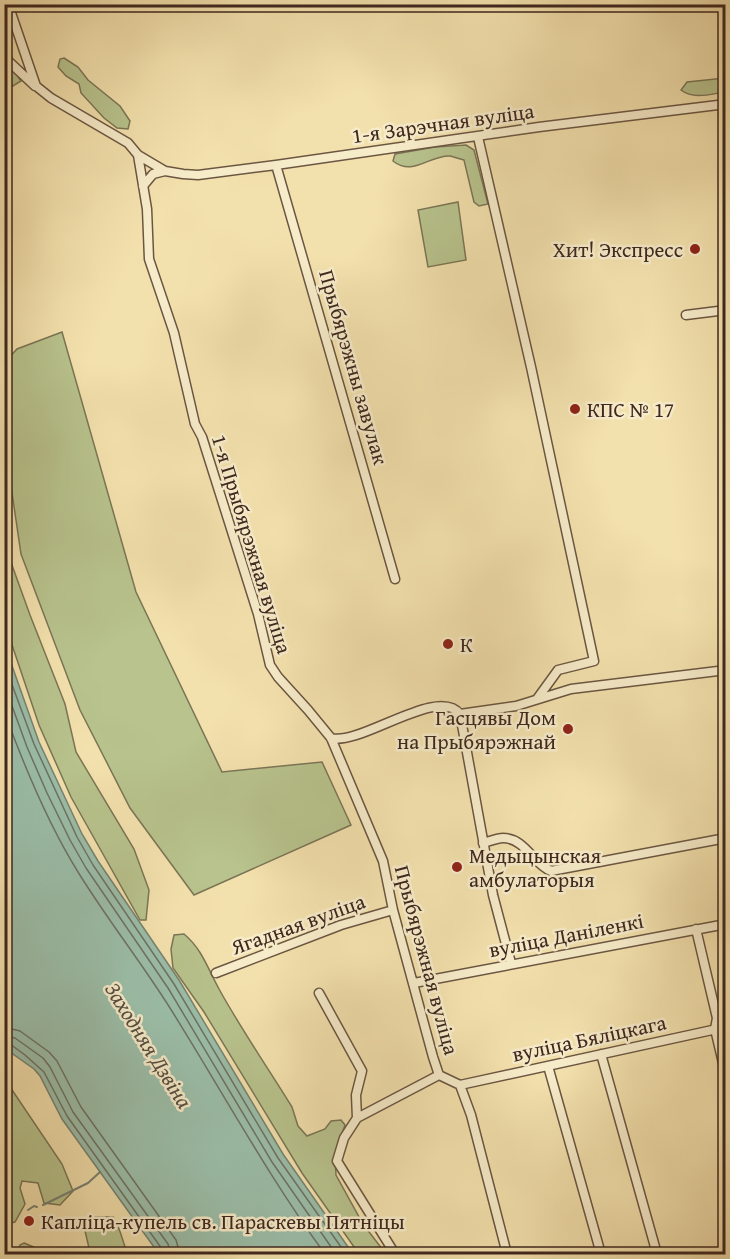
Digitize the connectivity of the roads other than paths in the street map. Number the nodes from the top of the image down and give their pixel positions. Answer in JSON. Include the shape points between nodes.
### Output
{"nodes":[{"id":1,"x":8,"y":4,"type":"edge"},
{"id":2,"x":4,"y":57,"type":"edge"},
{"id":3,"x":36,"y":86,"type":"junction"},
{"id":4,"x":726,"y":104,"type":"edge"},
{"id":5,"x":478,"y":137,"type":"junction"},
{"id":6,"x":138,"y":154,"type":"junction"},
{"id":7,"x":276,"y":165,"type":"junction"},
{"id":8,"x":165,"y":171,"type":"junction"},
{"id":9,"x":143,"y":186,"type":"junction"},
{"id":10,"x":726,"y":310,"type":"edge"},
{"id":11,"x":686,"y":315,"type":"dead end"},
{"id":12,"x":395,"y":579,"type":"dead end"},
{"id":13,"x":726,"y":670,"type":"edge"},
{"id":14,"x":537,"y":699,"type":"junction"},
{"id":15,"x":460,"y":714,"type":"junction"},
{"id":16,"x":331,"y":738,"type":"junction"},
{"id":17,"x":726,"y":838,"type":"edge"},
{"id":18,"x":483,"y":843,"type":"junction"},
{"id":19,"x":393,"y":910,"type":"junction"},
{"id":20,"x":726,"y":924,"type":"edge"},
{"id":21,"x":696,"y":930,"type":"junction"},
{"id":22,"x":511,"y":963,"type":"junction"},
{"id":23,"x":216,"y":973,"type":"dead end"},
{"id":24,"x":414,"y":983,"type":"junction"},
{"id":25,"x":320,"y":993,"type":"dead end"},
{"id":26,"x":726,"y":1027,"type":"edge"},
{"id":27,"x":715,"y":1029,"type":"junction"},
{"id":28,"x":601,"y":1054,"type":"junction"},
{"id":29,"x":549,"y":1066,"type":"junction"},
{"id":30,"x":439,"y":1075,"type":"junction"},
{"id":31,"x":726,"y":1076,"type":"edge"},
{"id":32,"x":460,"y":1085,"type":"junction"},
{"id":33,"x":357,"y":1118,"type":"junction"},
{"id":34,"x":395,"y":1254,"type":"edge"},
{"id":35,"x":507,"y":1254,"type":"edge"},
{"id":36,"x":601,"y":1254,"type":"edge"},
{"id":37,"x":657,"y":1254,"type":"edge"}],
"edges":[{"from":1,"to":3,"type":"street"},
{"from":2,"to":3,"type":"street","name":"1-я Зарэчная вуліца"},
{"from":3,"to":6,"type":"street","name":"1-я Зарэчная вуліца","via":[[128,143]]},
{"from":4,"to":5,"type":"street","name":"1-я Зарэчная вуліца"},
{"from":5,"to":7,"type":"street","name":"1-я Зарэчная вуліца"},
{"from":5,"to":14,"type":"street","via":[[594,661],[558,670]]},
{"from":6,"to":8,"type":"street","name":"1-я Зарэчная вуліца"},
{"from":6,"to":9,"type":"street","name":"1-я Прыбярэжная вуліца"},
{"from":7,"to":8,"type":"street","name":"1-я Зарэчная вуліца","via":[[198,175]]},
{"from":7,"to":12,"type":"street","name":"Прыбярэжны завулак"},
{"from":8,"to":9,"type":"street","via":[[153,174]]},
{"from":9,"to":16,"type":"street","name":"1-я Прыбярэжная вуліца","via":[[149,259],[174,333],[195,424],[258,614],[270,665]]},
{"from":10,"to":11,"type":"street"},
{"from":13,"to":14,"type":"street","via":[[571,689]]},
{"from":14,"to":15,"type":"street"},
{"from":15,"to":16,"type":"street","via":[[450,706],[417,710],[351,738]]},
{"from":15,"to":18,"type":"street"},
{"from":16,"to":19,"type":"street","name":"Прыбярэжная вуліца","via":[[383,861]]},
{"from":17,"to":18,"type":"street","via":[[551,871],[515,841],[502,838]]},
{"from":18,"to":22,"type":"street"},
{"from":19,"to":23,"type":"street","name":"Ягадная вуліца","via":[[341,925]]},
{"from":19,"to":24,"type":"street","name":"Прыбярэжная вуліца"},
{"from":20,"to":21,"type":"street","name":"вуліца Даніленкі"},
{"from":21,"to":22,"type":"street","name":"вуліца Даніленкі"},
{"from":21,"to":27,"type":"street","via":[[717,1018]]},
{"from":22,"to":24,"type":"street","name":"вуліца Даніленкі"},
{"from":24,"to":30,"type":"street","name":"Прыбярэжная вуліца"},
{"from":25,"to":33,"type":"street","via":[[362,1071],[356,1095]]},
{"from":26,"to":27,"type":"street","name":"вуліца Бяліцкага"},
{"from":27,"to":28,"type":"street","name":"вуліца Бяліцкага"},
{"from":27,"to":31,"type":"street"},
{"from":28,"to":29,"type":"street","name":"вуліца Бяліцкага"},
{"from":28,"to":37,"type":"street"},
{"from":29,"to":32,"type":"street","name":"вуліца Бяліцкага"},
{"from":29,"to":36,"type":"street"},
{"from":30,"to":32,"type":"street","name":"Прыбярэжная вуліца"},
{"from":30,"to":33,"type":"street"},
{"from":32,"to":35,"type":"street"},
{"from":33,"to":34,"type":"street","via":[[344,1138],[337,1161]]}]}
